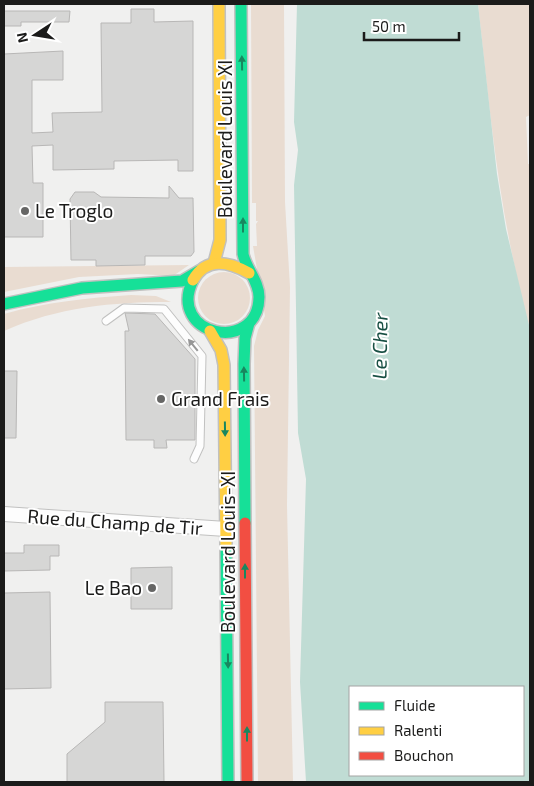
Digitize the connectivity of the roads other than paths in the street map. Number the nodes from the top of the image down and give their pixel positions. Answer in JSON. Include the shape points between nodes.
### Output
{"nodes":[{"id":1,"x":219,"y":4,"type":"edge"},
{"id":2,"x":241,"y":4,"type":"edge"},
{"id":3,"x":214,"y":263,"type":"junction"},
{"id":4,"x":198,"y":271,"type":"junction"},
{"id":5,"x":249,"y":273,"type":"junction"},
{"id":6,"x":118,"y":285,"type":"junction"},
{"id":7,"x":4,"y":304,"type":"edge"},
{"id":8,"x":189,"y":308,"type":"junction"},
{"id":9,"x":106,"y":321,"type":"dead end"},
{"id":10,"x":249,"y":322,"type":"junction"},
{"id":11,"x":210,"y":331,"type":"junction"},
{"id":12,"x":194,"y":459,"type":"dead end"},
{"id":13,"x":4,"y":514,"type":"edge"},
{"id":14,"x":226,"y":529,"type":"junction"},
{"id":15,"x":228,"y":782,"type":"edge"},
{"id":16,"x":247,"y":782,"type":"edge"}],
"edges":[{"from":1,"to":3,"type":"main road","name":"Boulevard Louis XI","via":[[220,240]]},
{"from":5,"to":2,"type":"main road","name":"Boulevard Louis XI","one_way":true,"via":[[243,254]]},
{"from":3,"to":4,"type":"main road"},
{"from":3,"to":5,"type":"main road","via":[[233,263]]},
{"from":4,"to":6,"type":"main road","via":[[182,281]]},
{"from":4,"to":8,"type":"main road","via":[[188,288]]},
{"from":5,"to":10,"type":"main road","via":[[255,280],[259,298],[258,307]]},
{"from":6,"to":7,"type":"main road","via":[[68,290]]},
{"from":6,"to":8,"type":"main road","via":[[175,294]]},
{"from":8,"to":11,"type":"main road","via":[[201,326]]},
{"from":12,"to":9,"type":"lane","one_way":true,"via":[[200,446],[202,356],[164,309],[124,308]]},
{"from":10,"to":11,"type":"main road","via":[[231,333]]},
{"from":16,"to":10,"type":"main road","name":"Boulevard Louis-XI","one_way":true,"via":[[244,364]]},
{"from":11,"to":14,"type":"main road","name":"Boulevard Louis-XI","one_way":true,"via":[[221,350],[224,365]]},
{"from":13,"to":14,"type":"street","name":"Rue du Champ de Tir"},
{"from":14,"to":15,"type":"main road","name":"Boulevard Louis-XI","one_way":true}]}
